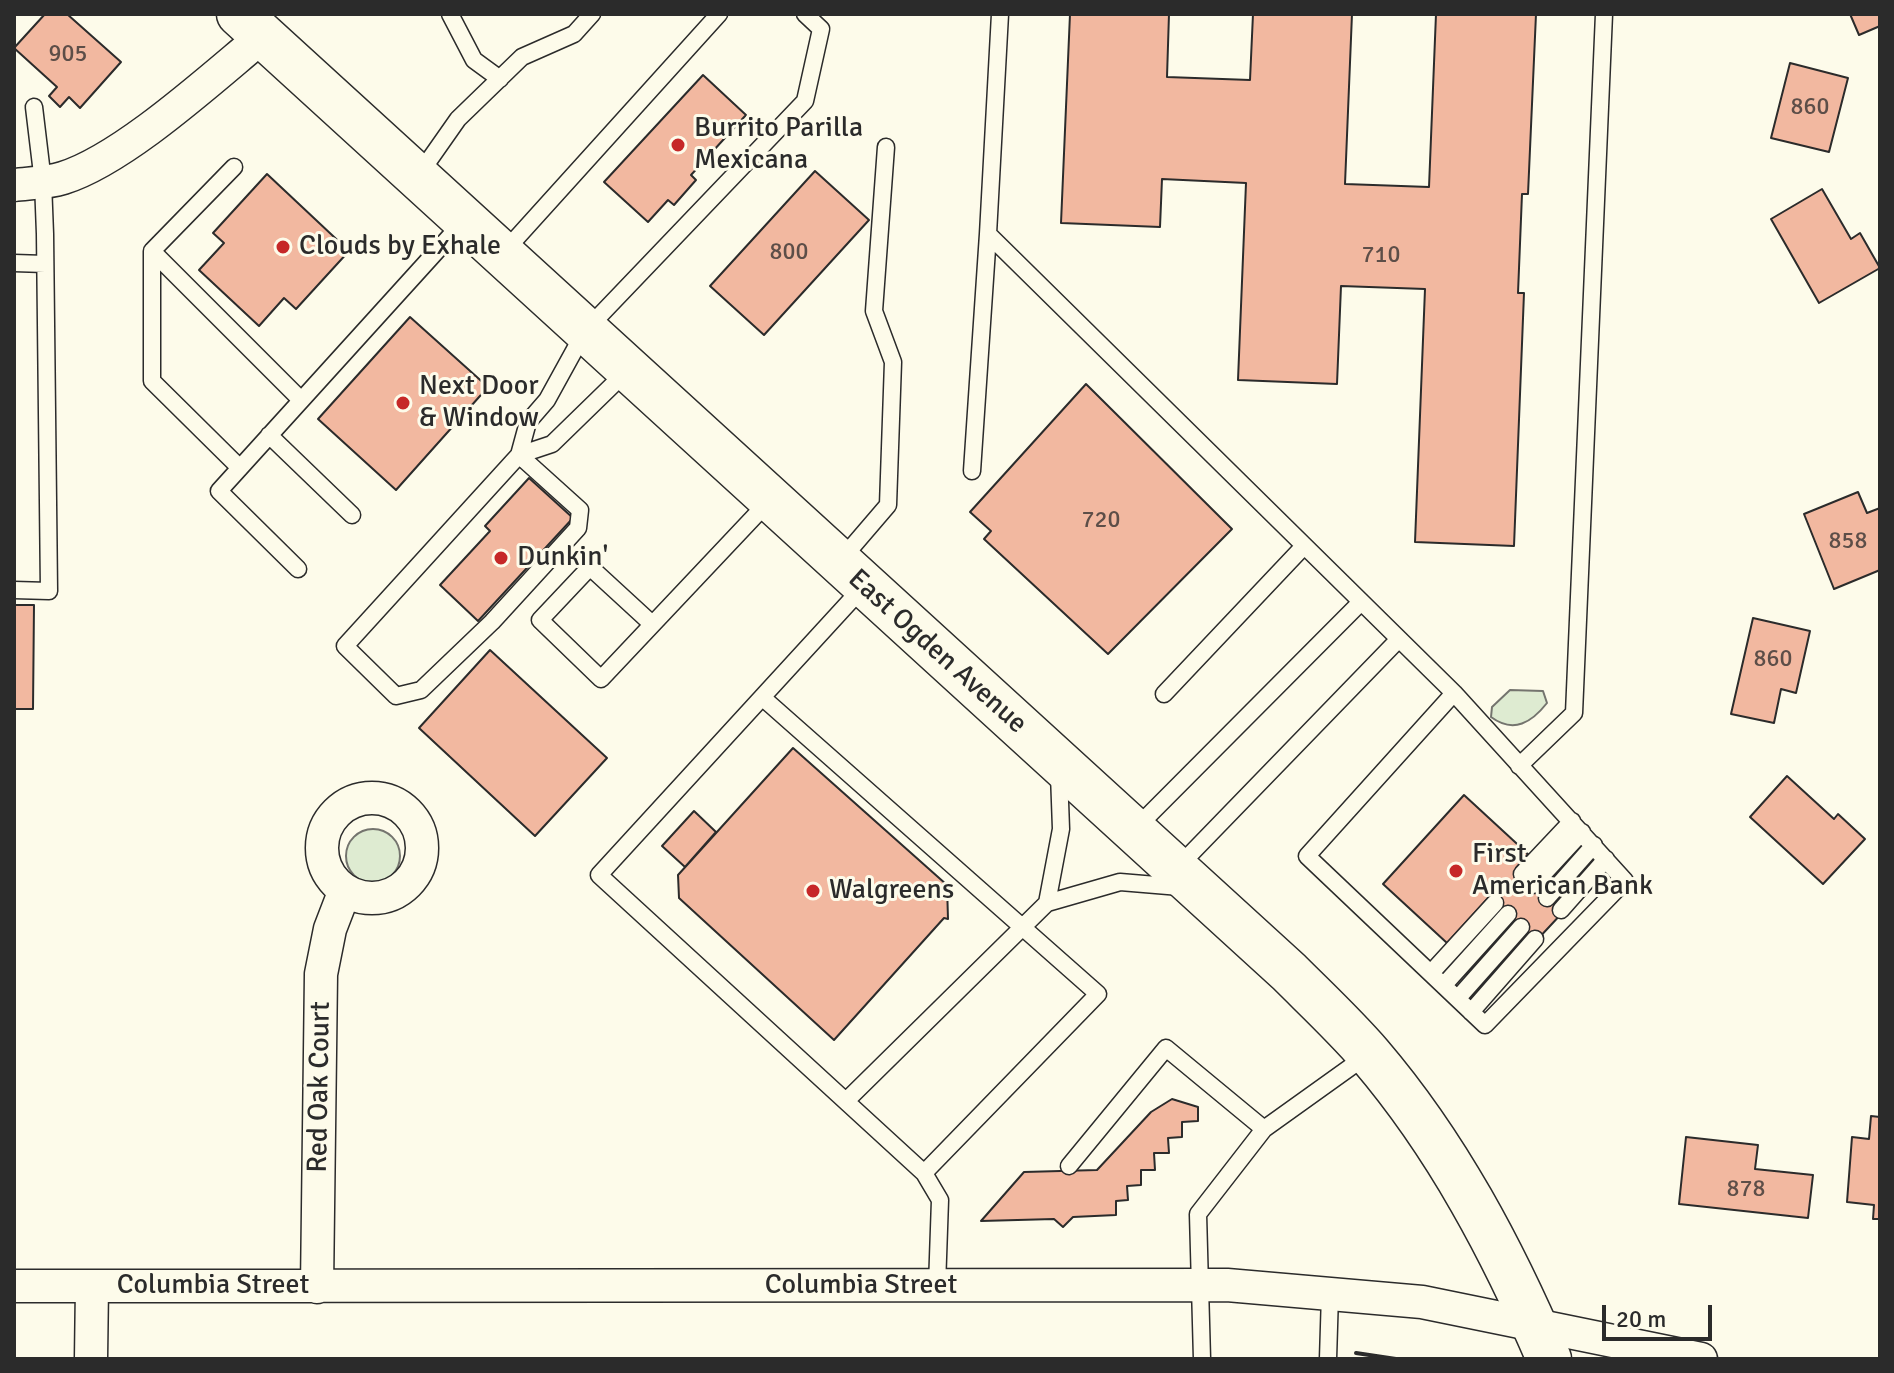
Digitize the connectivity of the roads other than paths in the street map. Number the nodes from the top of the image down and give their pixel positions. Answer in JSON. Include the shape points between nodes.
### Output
{"nodes":[{"id":1,"x":450,"y":14,"type":"edge"},
{"id":2,"x":592,"y":14,"type":"edge"},
{"id":3,"x":719,"y":14,"type":"edge"},
{"id":4,"x":805,"y":14,"type":"edge"},
{"id":5,"x":1000,"y":14,"type":"edge"},
{"id":6,"x":1604,"y":14,"type":"edge"},
{"id":7,"x":251,"y":25,"type":"edge"},
{"id":8,"x":500,"y":79,"type":"junction"},
{"id":9,"x":34,"y":107,"type":"dead end"},
{"id":10,"x":886,"y":147,"type":"dead end"},
{"id":11,"x":234,"y":167,"type":"dead end"},
{"id":12,"x":417,"y":177,"type":"junction"},
{"id":13,"x":29,"y":183,"type":"edge"},
{"id":14,"x":465,"y":220,"type":"junction"},
{"id":15,"x":988,"y":234,"type":"junction"},
{"id":16,"x":152,"y":251,"type":"junction"},
{"id":17,"x":502,"y":254,"type":"junction"},
{"id":18,"x":14,"y":263,"type":"edge"},
{"id":19,"x":45,"y":264,"type":"junction"},
{"id":20,"x":585,"y":331,"type":"junction"},
{"id":21,"x":628,"y":370,"type":"junction"},
{"id":22,"x":301,"y":400,"type":"junction"},
{"id":23,"x":269,"y":435,"type":"junction"},
{"id":24,"x":519,"y":455,"type":"junction"},
{"id":25,"x":240,"y":468,"type":"junction"},
{"id":26,"x":972,"y":471,"type":"dead end"},
{"id":27,"x":771,"y":500,"type":"junction"},
{"id":28,"x":352,"y":515,"type":"dead end"},
{"id":29,"x":1304,"y":546,"type":"junction"},
{"id":30,"x":298,"y":569,"type":"dead end"},
{"id":31,"x":851,"y":574,"type":"junction"},
{"id":32,"x":14,"y":590,"type":"edge"},
{"id":33,"x":1361,"y":602,"type":"junction"},
{"id":34,"x":652,"y":624,"type":"junction"},
{"id":35,"x":1399,"y":639,"type":"junction"},
{"id":36,"x":1454,"y":693,"type":"junction"},
{"id":37,"x":1164,"y":694,"type":"dead end"},
{"id":38,"x":763,"y":698,"type":"junction"},
{"id":39,"x":1059,"y":763,"type":"junction"},
{"id":40,"x":1519,"y":766,"type":"junction"},
{"id":41,"x":1577,"y":826,"type":"junction"},
{"id":42,"x":1134,"y":831,"type":"junction"},
{"id":43,"x":1594,"y":845,"type":"junction"},
{"id":44,"x":1606,"y":859,"type":"junction"},
{"id":45,"x":1187,"y":880,"type":"junction"},
{"id":46,"x":1528,"y":880,"type":"dead end"},
{"id":47,"x":345,"y":890,"type":"dead end"},
{"id":48,"x":1547,"y":898,"type":"dead end"},
{"id":49,"x":1047,"y":903,"type":"junction"},
{"id":50,"x":1561,"y":910,"type":"dead end"},
{"id":51,"x":1023,"y":927,"type":"junction"},
{"id":52,"x":1521,"y":927,"type":"dead end"},
{"id":53,"x":1535,"y":939,"type":"dead end"},
{"id":54,"x":1431,"y":973,"type":"junction"},
{"id":55,"x":1444,"y":985,"type":"junction"},
{"id":56,"x":1458,"y":998,"type":"junction"},
{"id":57,"x":1471,"y":1012,"type":"junction"},
{"id":58,"x":1369,"y":1054,"type":"junction"},
{"id":59,"x":846,"y":1101,"type":"junction"},
{"id":60,"x":1264,"y":1129,"type":"junction"},
{"id":61,"x":1069,"y":1166,"type":"dead end"},
{"id":62,"x":924,"y":1173,"type":"junction"},
{"id":63,"x":1200,"y":1285,"type":"junction"},
{"id":64,"x":14,"y":1286,"type":"edge"},
{"id":65,"x":92,"y":1286,"type":"junction"},
{"id":66,"x":937,"y":1286,"type":"junction"},
{"id":67,"x":317,"y":1287,"type":"junction"},
{"id":68,"x":1330,"y":1294,"type":"junction"},
{"id":69,"x":1543,"y":1344,"type":"edge"},
{"id":70,"x":91,"y":1359,"type":"edge"},
{"id":71,"x":1202,"y":1359,"type":"edge"},
{"id":72,"x":1328,"y":1359,"type":"edge"},
{"id":73,"x":1701,"y":1359,"type":"edge"}],
"edges":[{"from":1,"to":8,"type":"lane","via":[[474,60]]},
{"from":2,"to":8,"type":"lane","via":[[574,34],[522,57]]},
{"from":3,"to":17,"type":"lane"},
{"from":4,"to":20,"type":"lane","via":[[821,29],[805,101]]},
{"from":5,"to":15,"type":"lane"},
{"from":6,"to":40,"type":"lane","via":[[1574,713]]},
{"from":7,"to":12,"type":"main road","name":"East Ogden Avenue"},
{"from":7,"to":13,"type":"street","via":[[185,101],[102,159],[63,178]]},
{"from":8,"to":12,"type":"lane","via":[[458,119]]},
{"from":9,"to":13,"type":"lane"},
{"from":10,"to":31,"type":"lane","via":[[874,311],[893,362],[888,505]]},
{"from":11,"to":16,"type":"lane"},
{"from":12,"to":14,"type":"main road","name":"East Ogden Avenue"},
{"from":13,"to":19,"type":"lane"},
{"from":14,"to":17,"type":"main road","name":"East Ogden Avenue"},
{"from":14,"to":22,"type":"lane"},
{"from":15,"to":26,"type":"lane"},
{"from":15,"to":29,"type":"lane"},
{"from":16,"to":22,"type":"lane"},
{"from":16,"to":25,"type":"lane","via":[[152,381]]},
{"from":17,"to":20,"type":"main road","name":"East Ogden Avenue"},
{"from":18,"to":19,"type":"lane"},
{"from":19,"to":32,"type":"lane","via":[[49,591]]},
{"from":20,"to":21,"type":"main road","name":"East Ogden Avenue"},
{"from":20,"to":24,"type":"lane","via":[[547,400],[528,422]]},
{"from":21,"to":24,"type":"lane","via":[[552,444]]},
{"from":21,"to":27,"type":"main road","name":"East Ogden Avenue"},
{"from":22,"to":23,"type":"lane"},
{"from":23,"to":25,"type":"lane"},
{"from":23,"to":28,"type":"lane"},
{"from":24,"to":24,"type":"lane","via":[[580,510],[578,528],[421,690],[396,696],[345,646]]},
{"from":25,"to":30,"type":"lane","via":[[219,491]]},
{"from":27,"to":31,"type":"main road","name":"East Ogden Avenue"},
{"from":27,"to":34,"type":"lane"},
{"from":29,"to":33,"type":"lane"},
{"from":29,"to":37,"type":"lane"},
{"from":31,"to":38,"type":"lane"},
{"from":31,"to":39,"type":"main road","name":"East Ogden Avenue"},
{"from":33,"to":35,"type":"lane"},
{"from":33,"to":42,"type":"lane"},
{"from":34,"to":34,"type":"lane","via":[[601,679],[540,620],[590,567]]},
{"from":35,"to":36,"type":"lane"},
{"from":35,"to":45,"type":"lane"},
{"from":36,"to":40,"type":"lane"},
{"from":36,"to":54,"type":"lane","via":[[1307,856]]},
{"from":38,"to":51,"type":"lane"},
{"from":38,"to":59,"type":"lane","via":[[599,875]]},
{"from":39,"to":42,"type":"main road","name":"East Ogden Avenue"},
{"from":39,"to":49,"type":"lane","via":[[1061,829]]},
{"from":40,"to":41,"type":"lane"},
{"from":41,"to":43,"type":"lane"},
{"from":41,"to":46,"type":"lane"},
{"from":42,"to":45,"type":"main road","name":"East Ogden Avenue"},
{"from":43,"to":44,"type":"lane"},
{"from":43,"to":48,"type":"lane"},
{"from":44,"to":50,"type":"lane"},
{"from":44,"to":57,"type":"lane","via":[[1625,881],[1485,1025]]},
{"from":45,"to":49,"type":"lane","via":[[1120,882]]},
{"from":45,"to":58,"type":"main road","name":"East Ogden Avenue"},
{"from":47,"to":67,"type":"street","name":"Red Oak Court","via":[[321,974]]},
{"from":49,"to":51,"type":"lane"},
{"from":51,"to":59,"type":"lane"},
{"from":51,"to":62,"type":"lane","via":[[1098,994]]},
{"from":52,"to":56,"type":"lane"},
{"from":53,"to":57,"type":"lane"},
{"from":54,"to":55,"type":"lane"},
{"from":54,"to":55,"type":"lane","via":[[1501,909]]},
{"from":55,"to":56,"type":"lane"},
{"from":56,"to":57,"type":"lane"},
{"from":58,"to":60,"type":"lane"},
{"from":58,"to":69,"type":"main road","name":"East Ogden Avenue","via":[[1429,1131],[1469,1196]]},
{"from":59,"to":62,"type":"lane"},
{"from":60,"to":61,"type":"lane","via":[[1166,1048]]},
{"from":60,"to":63,"type":"lane","via":[[1198,1214]]},
{"from":62,"to":66,"type":"lane","via":[[940,1200]]},
{"from":63,"to":66,"type":"street","name":"Columbia Street"},
{"from":63,"to":68,"type":"street","name":"Columbia Street"},
{"from":63,"to":71,"type":"lane"},
{"from":64,"to":65,"type":"street","name":"Columbia Street"},
{"from":65,"to":67,"type":"street","name":"Columbia Street"},
{"from":65,"to":70,"type":"street"},
{"from":66,"to":67,"type":"street","name":"Columbia Street"},
{"from":68,"to":69,"type":"street","name":"Columbia Street","via":[[1422,1302]]},
{"from":68,"to":72,"type":"lane"},
{"from":69,"to":73,"type":"street","name":"Columbia Street"}]}
